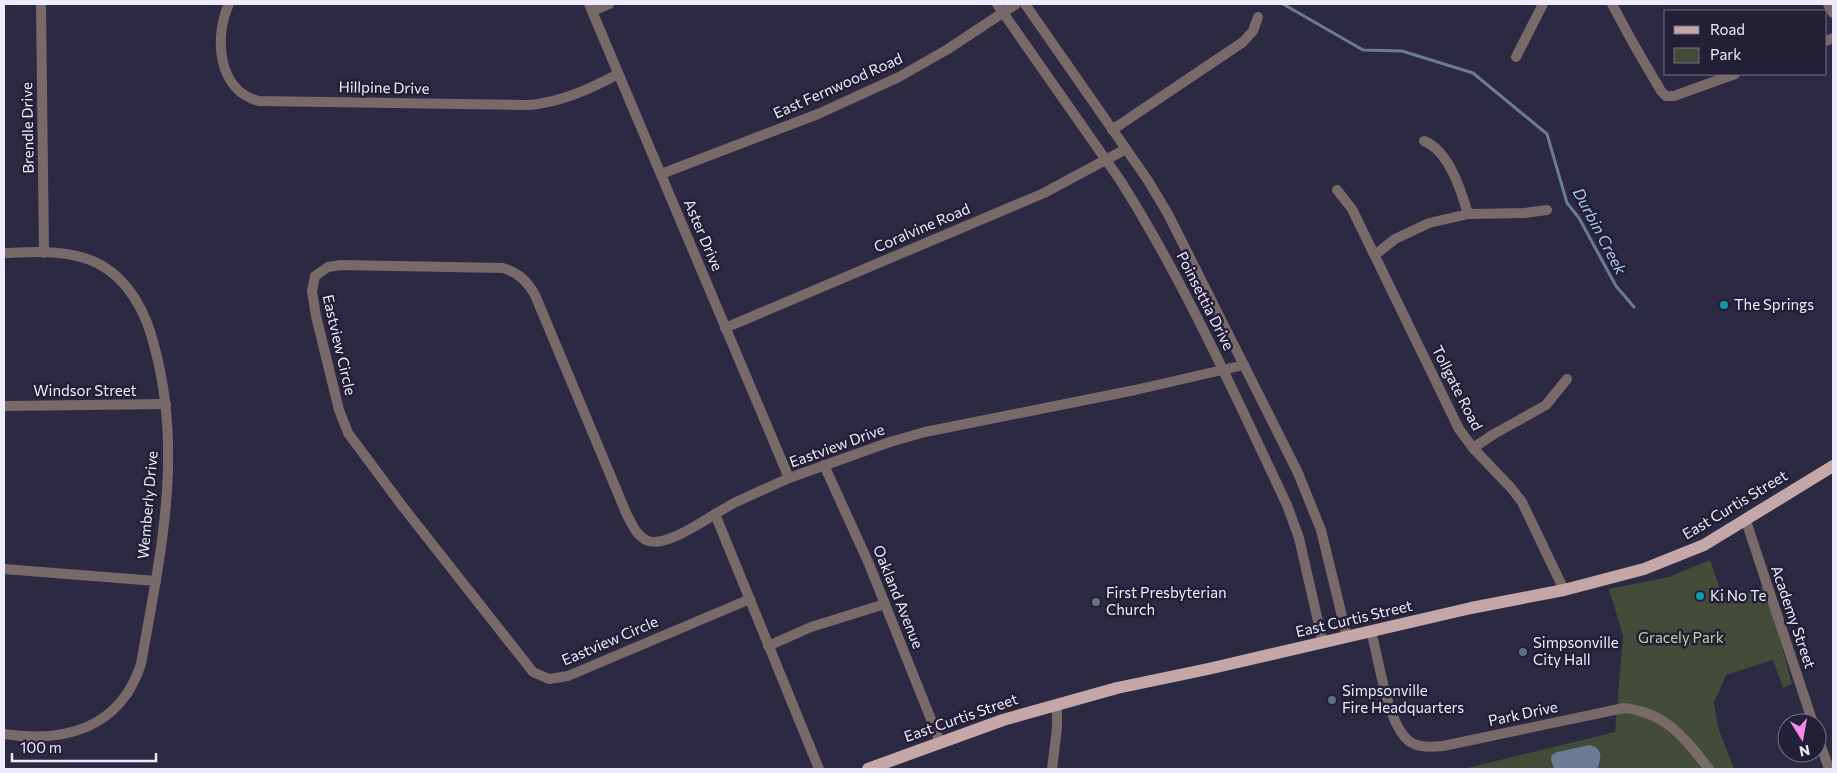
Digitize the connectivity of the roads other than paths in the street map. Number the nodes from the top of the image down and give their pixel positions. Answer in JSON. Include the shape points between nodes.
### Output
{"nodes":[{"id":1,"x":41,"y":4,"type":"edge"},
{"id":2,"x":229,"y":4,"type":"edge"},
{"id":3,"x":610,"y":4,"type":"edge"},
{"id":4,"x":997,"y":4,"type":"edge"},
{"id":5,"x":1016,"y":4,"type":"edge"},
{"id":6,"x":1025,"y":4,"type":"edge"},
{"id":7,"x":1543,"y":4,"type":"edge"},
{"id":8,"x":1612,"y":4,"type":"edge"},
{"id":9,"x":1828,"y":4,"type":"edge"},
{"id":10,"x":591,"y":8,"type":"edge"},
{"id":11,"x":1833,"y":13,"type":"edge"},
{"id":12,"x":1003,"y":14,"type":"junction"},
{"id":13,"x":1258,"y":18,"type":"dead end"},
{"id":14,"x":1516,"y":57,"type":"dead end"},
{"id":15,"x":618,"y":74,"type":"junction"},
{"id":16,"x":1732,"y":75,"type":"edge"},
{"id":17,"x":1112,"y":130,"type":"junction"},
{"id":18,"x":1424,"y":141,"type":"dead end"},
{"id":19,"x":1126,"y":149,"type":"junction"},
{"id":20,"x":1106,"y":160,"type":"junction"},
{"id":21,"x":661,"y":174,"type":"junction"},
{"id":22,"x":1337,"y":190,"type":"dead end"},
{"id":23,"x":1547,"y":210,"type":"dead end"},
{"id":24,"x":1468,"y":214,"type":"junction"},
{"id":25,"x":4,"y":253,"type":"edge"},
{"id":26,"x":44,"y":253,"type":"junction"},
{"id":27,"x":1375,"y":255,"type":"junction"},
{"id":28,"x":725,"y":328,"type":"junction"},
{"id":29,"x":1244,"y":365,"type":"junction"},
{"id":30,"x":1222,"y":369,"type":"junction"},
{"id":31,"x":1568,"y":379,"type":"dead end"},
{"id":32,"x":166,"y":404,"type":"junction"},
{"id":33,"x":4,"y":406,"type":"edge"},
{"id":34,"x":1473,"y":448,"type":"junction"},
{"id":35,"x":824,"y":465,"type":"junction"},
{"id":36,"x":1833,"y":466,"type":"edge"},
{"id":37,"x":789,"y":478,"type":"junction"},
{"id":38,"x":715,"y":514,"type":"junction"},
{"id":39,"x":1746,"y":521,"type":"junction"},
{"id":40,"x":4,"y":569,"type":"edge"},
{"id":41,"x":156,"y":580,"type":"junction"},
{"id":42,"x":1564,"y":590,"type":"junction"},
{"id":43,"x":750,"y":599,"type":"junction"},
{"id":44,"x":885,"y":604,"type":"junction"},
{"id":45,"x":1371,"y":631,"type":"junction"},
{"id":46,"x":1347,"y":637,"type":"junction"},
{"id":47,"x":1323,"y":643,"type":"junction"},
{"id":48,"x":768,"y":646,"type":"junction"},
{"id":49,"x":1057,"y":704,"type":"junction"},
{"id":50,"x":1810,"y":713,"type":"edge"},
{"id":51,"x":4,"y":734,"type":"edge"},
{"id":52,"x":940,"y":742,"type":"junction"},
{"id":53,"x":819,"y":769,"type":"edge"},
{"id":54,"x":869,"y":769,"type":"edge"},
{"id":55,"x":1052,"y":769,"type":"edge"},
{"id":56,"x":1709,"y":769,"type":"edge"}],
"edges":[{"from":1,"to":26,"type":"street","name":"Brendle Drive"},
{"from":2,"to":15,"type":"street","name":"Hillpine Drive","via":[[220,44],[223,64],[237,89],[259,101],[534,105],[571,96]]},
{"from":3,"to":10,"type":"street"},
{"from":4,"to":12,"type":"street","name":"Poinsettia Drive"},
{"from":5,"to":12,"type":"street","name":"East Fernwood Road"},
{"from":6,"to":17,"type":"street","name":"Poinsettia Drive"},
{"from":7,"to":14,"type":"street"},
{"from":8,"to":16,"type":"street","via":[[1660,91],[1666,96]]},
{"from":9,"to":11,"type":"street"},
{"from":10,"to":15,"type":"street","name":"Aster Drive"},
{"from":12,"to":20,"type":"street","name":"Poinsettia Drive"},
{"from":12,"to":21,"type":"street","name":"East Fernwood Road","via":[[899,77],[818,114]]},
{"from":13,"to":17,"type":"street","via":[[1253,31],[1243,42]]},
{"from":15,"to":21,"type":"street","name":"Aster Drive"},
{"from":17,"to":19,"type":"street","name":"Poinsettia Drive"},
{"from":18,"to":24,"type":"street","via":[[1434,145],[1443,155]]},
{"from":19,"to":20,"type":"street","name":"Coralvine Road"},
{"from":19,"to":29,"type":"street","name":"Poinsettia Drive","via":[[1168,214]]},
{"from":20,"to":28,"type":"street","name":"Coralvine Road","via":[[1044,193]]},
{"from":20,"to":30,"type":"street","name":"Poinsettia Drive","via":[[1136,205]]},
{"from":21,"to":28,"type":"street","name":"Aster Drive"},
{"from":22,"to":27,"type":"street","name":"Tollgate Road","via":[[1352,208]]},
{"from":23,"to":24,"type":"street"},
{"from":24,"to":27,"type":"street","via":[[1429,223],[1395,239]]},
{"from":25,"to":26,"type":"street","name":"Wemberly Drive"},
{"from":26,"to":32,"type":"street","name":"Wemberly Drive","via":[[68,254],[96,262],[129,290],[152,335]]},
{"from":27,"to":34,"type":"street","name":"Tollgate Road","via":[[1459,429]]},
{"from":28,"to":37,"type":"street","name":"Aster Drive"},
{"from":29,"to":30,"type":"street","name":"Eastview Drive"},
{"from":29,"to":46,"type":"street","name":"Poinsettia Drive","via":[[1298,474],[1321,530]]},
{"from":30,"to":35,"type":"street","name":"Eastview Drive","via":[[925,432]]},
{"from":30,"to":47,"type":"street","name":"Poinsettia Drive","via":[[1300,538]]},
{"from":31,"to":34,"type":"street","via":[[1546,405]]},
{"from":32,"to":33,"type":"street","name":"Windsor Street"},
{"from":32,"to":41,"type":"street","name":"Wemberly Drive","via":[[169,476]]},
{"from":34,"to":42,"type":"street","name":"Tollgate Road","via":[[1522,502]]},
{"from":35,"to":37,"type":"street","name":"Eastview Drive"},
{"from":35,"to":44,"type":"street","name":"Oakland Avenue"},
{"from":36,"to":39,"type":"main road","name":"East Curtis Street"},
{"from":37,"to":38,"type":"street","name":"Eastview Drive"},
{"from":38,"to":43,"type":"street"},
{"from":38,"to":43,"type":"street","name":"Eastview Circle","via":[[657,542],[648,542],[638,534],[627,515],[535,295],[517,274],[503,268],[341,265],[328,267],[315,276],[312,291],[316,316],[339,410],[348,433],[533,672],[549,679],[568,676]]},
{"from":39,"to":42,"type":"main road","name":"East Curtis Street","via":[[1665,562]]},
{"from":39,"to":50,"type":"street","name":"Academy Street"},
{"from":40,"to":41,"type":"street"},
{"from":41,"to":51,"type":"street","name":"Wemberly Drive","via":[[140,669],[131,688],[114,709],[89,726],[65,735],[39,738]]},
{"from":42,"to":45,"type":"main road","name":"East Curtis Street"},
{"from":43,"to":48,"type":"street"},
{"from":44,"to":48,"type":"street","via":[[811,627]]},
{"from":44,"to":52,"type":"street","name":"Oakland Avenue"},
{"from":45,"to":46,"type":"main road","name":"East Curtis Street"},
{"from":45,"to":56,"type":"street","name":"Park Drive","via":[[1387,700],[1399,730],[1410,742],[1426,747],[1443,746],[1624,708],[1641,710],[1666,723],[1680,734]]},
{"from":46,"to":47,"type":"main road","name":"East Curtis Street"},
{"from":47,"to":49,"type":"main road","name":"East Curtis Street"},
{"from":48,"to":53,"type":"street"},
{"from":49,"to":52,"type":"main road","name":"East Curtis Street"},
{"from":49,"to":55,"type":"street"},
{"from":52,"to":54,"type":"main road","name":"East Curtis Street"}]}
